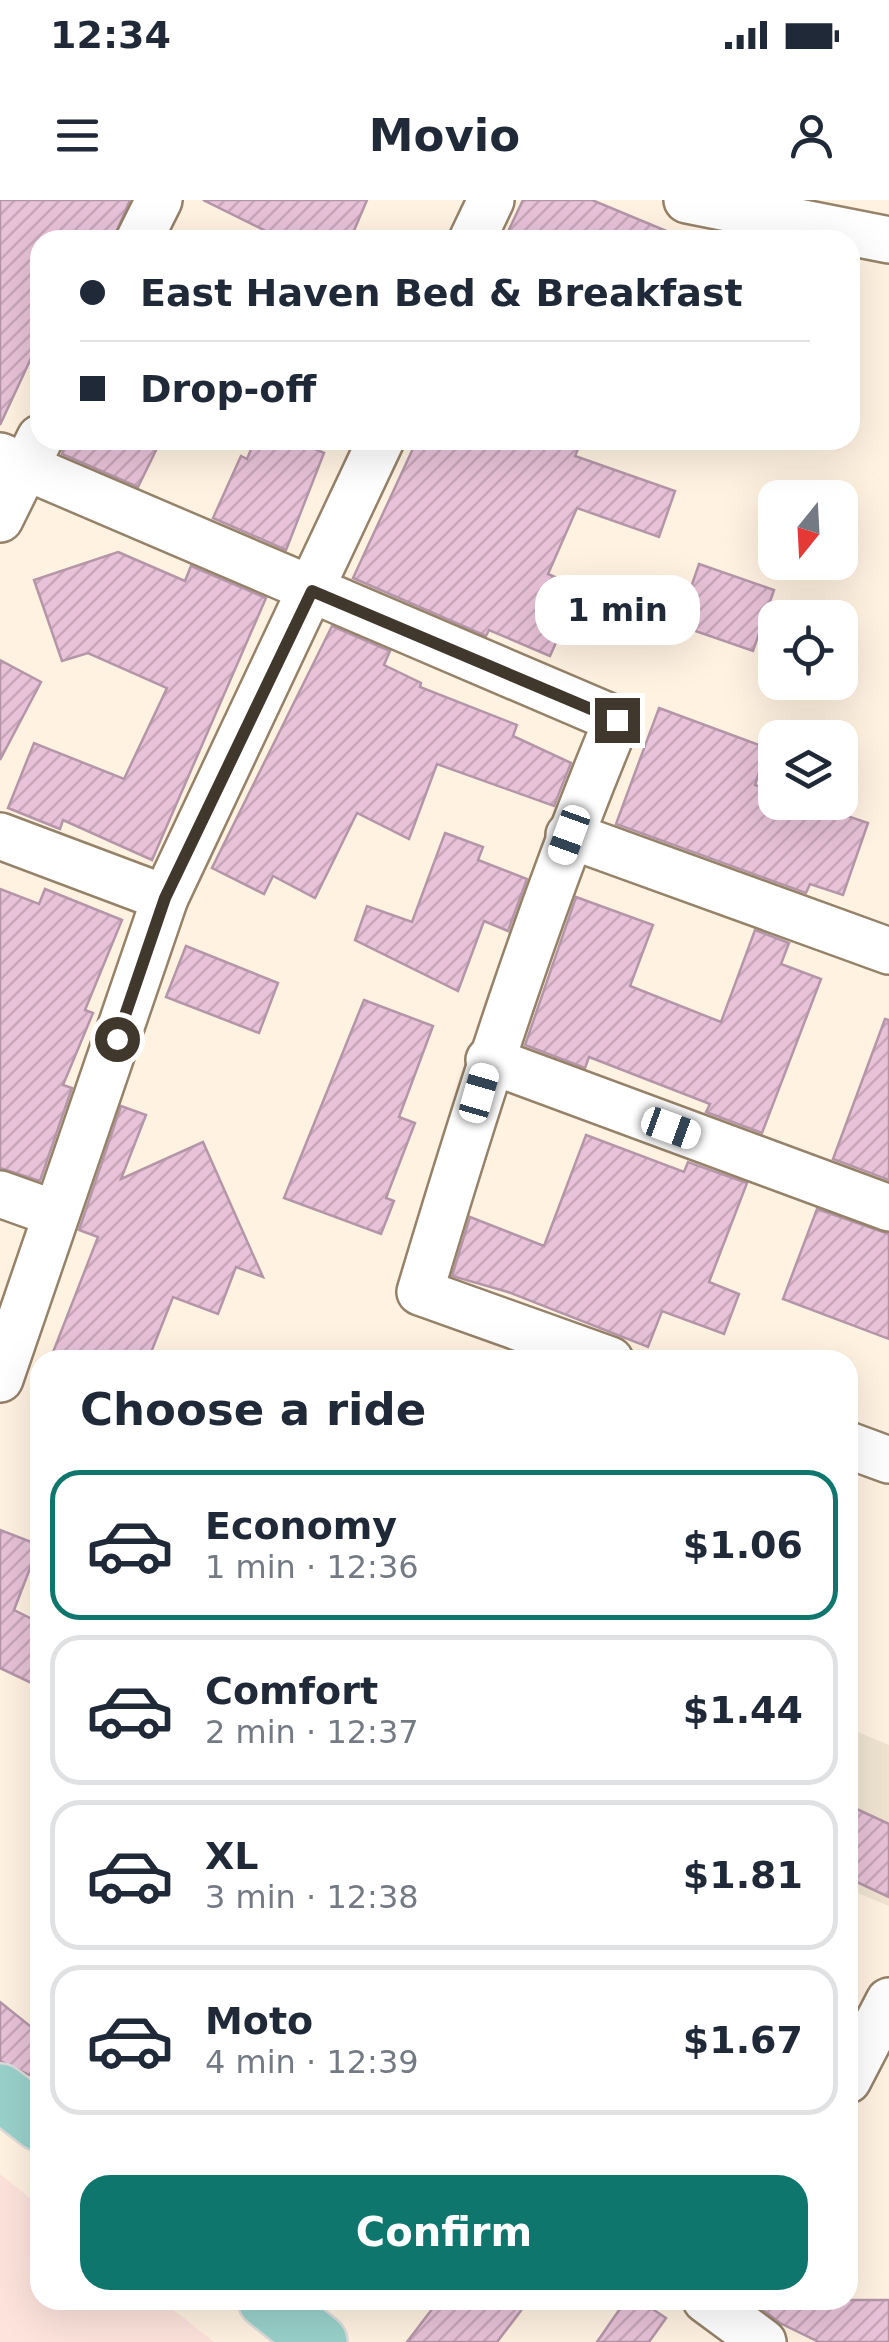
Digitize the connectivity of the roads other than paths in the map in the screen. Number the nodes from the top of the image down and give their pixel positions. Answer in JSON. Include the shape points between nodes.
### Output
{"nodes":[{"id":1,"x":159,"y":200,"type":"edge"},
{"id":2,"x":491,"y":200,"type":"edge"},
{"id":3,"x":686,"y":200,"type":"edge"},
{"id":4,"x":144,"y":230,"type":"edge"},
{"id":5,"x":477,"y":230,"type":"edge"},
{"id":6,"x":838,"y":230,"type":"edge"},
{"id":7,"x":860,"y":234,"type":"edge"},
{"id":8,"x":889,"y":240,"type":"edge"},
{"id":9,"x":376,"y":450,"type":"edge"},
{"id":10,"x":22,"y":453,"type":"edge"},
{"id":11,"x":0,"y":519,"type":"edge"},
{"id":12,"x":312,"y":591,"type":"junction"},
{"id":13,"x":569,"y":835,"type":"junction"},
{"id":14,"x":0,"y":836,"type":"edge"},
{"id":15,"x":165,"y":898,"type":"junction"},
{"id":16,"x":889,"y":951,"type":"edge"},
{"id":17,"x":489,"y":1060,"type":"junction"},
{"id":18,"x":0,"y":1194,"type":"edge"},
{"id":19,"x":889,"y":1208,"type":"edge"},
{"id":20,"x":56,"y":1214,"type":"junction"},
{"id":21,"x":582,"y":1350,"type":"edge"},
{"id":22,"x":0,"y":1379,"type":"edge"},
{"id":23,"x":858,"y":1449,"type":"edge"},
{"id":24,"x":889,"y":1460,"type":"edge"},
{"id":25,"x":889,"y":2001,"type":"edge"},
{"id":26,"x":858,"y":2061,"type":"edge"},
{"id":27,"x":0,"y":2092,"type":"edge"},
{"id":28,"x":30,"y":2115,"type":"edge"},
{"id":29,"x":279,"y":2310,"type":"edge"},
{"id":30,"x":716,"y":2314,"type":"edge"},
{"id":31,"x":319,"y":2342,"type":"edge"},
{"id":32,"x":764,"y":2342,"type":"edge"}],
"edges":[{"from":1,"to":4,"type":"street"},
{"from":2,"to":5,"type":"street"},
{"from":3,"to":6,"type":"street"},
{"from":7,"to":8,"type":"street"},
{"from":9,"to":12,"type":"street"},
{"from":10,"to":11,"type":"street"},
{"from":10,"to":12,"type":"street"},
{"from":12,"to":13,"type":"street","via":[[617,720]]},
{"from":12,"to":15,"type":"street"},
{"from":13,"to":16,"type":"street"},
{"from":13,"to":17,"type":"street"},
{"from":14,"to":15,"type":"street"},
{"from":15,"to":20,"type":"street"},
{"from":17,"to":19,"type":"street"},
{"from":17,"to":21,"type":"street","via":[[420,1292]]},
{"from":18,"to":20,"type":"street"},
{"from":20,"to":22,"type":"street"},
{"from":23,"to":24,"type":"street"},
{"from":25,"to":26,"type":"street"},
{"from":27,"to":28,"type":"main road"},
{"from":29,"to":31,"type":"main road"},
{"from":30,"to":32,"type":"street"}]}
